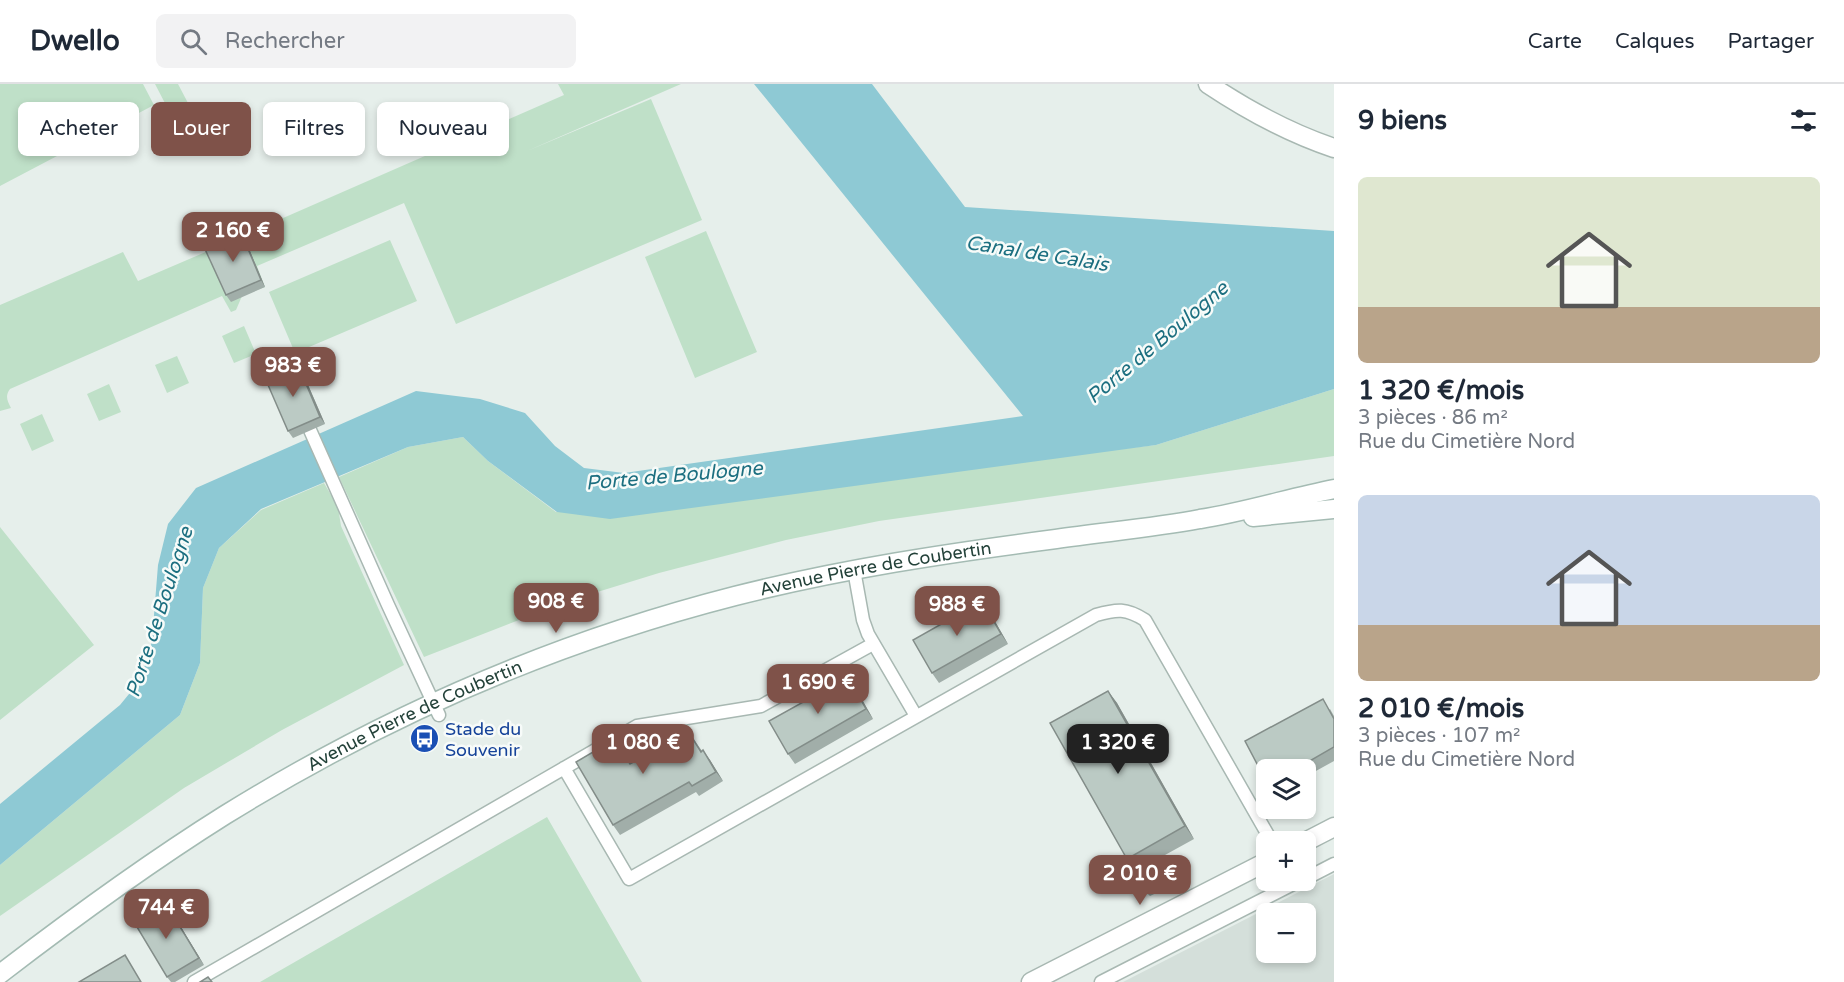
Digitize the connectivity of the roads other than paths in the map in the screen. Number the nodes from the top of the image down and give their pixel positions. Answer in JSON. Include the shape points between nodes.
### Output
{"nodes":[{"id":1,"x":1208,"y":84,"type":"edge"},
{"id":2,"x":1334,"y":148,"type":"edge"},
{"id":3,"x":282,"y":365,"type":"dead end"},
{"id":4,"x":287,"y":378,"type":"edge"},
{"id":5,"x":310,"y":430,"type":"edge"},
{"id":6,"x":1334,"y":489,"type":"edge"},
{"id":7,"x":1334,"y":509,"type":"edge"},
{"id":8,"x":1200,"y":519,"type":"junction"},
{"id":9,"x":854,"y":570,"type":"junction"},
{"id":10,"x":873,"y":644,"type":"junction"},
{"id":11,"x":436,"y":709,"type":"junction"},
{"id":12,"x":916,"y":716,"type":"junction"},
{"id":13,"x":564,"y":768,"type":"junction"},
{"id":14,"x":1334,"y":827,"type":"edge"},
{"id":15,"x":1266,"y":831,"type":"edge"},
{"id":16,"x":1316,"y":836,"type":"edge"},
{"id":17,"x":1334,"y":864,"type":"edge"},
{"id":18,"x":1256,"y":866,"type":"edge"},
{"id":19,"x":1316,"y":873,"type":"edge"},
{"id":20,"x":1281,"y":891,"type":"edge"},
{"id":21,"x":0,"y":974,"type":"edge"},
{"id":22,"x":194,"y":982,"type":"edge"},
{"id":23,"x":1031,"y":982,"type":"edge"},
{"id":24,"x":1101,"y":982,"type":"edge"}],
"edges":[{"from":1,"to":2,"type":"street","via":[[1267,119]]},
{"from":3,"to":4,"type":"lane"},
{"from":5,"to":11,"type":"lane"},
{"from":6,"to":8,"type":"street","name":"Avenue Pierre de Coubertin"},
{"from":7,"to":8,"type":"street","name":"Avenue Pierre de Coubertin"},
{"from":8,"to":9,"type":"street","name":"Avenue Pierre de Coubertin"},
{"from":9,"to":10,"type":"lane","via":[[863,620]]},
{"from":9,"to":11,"type":"street","name":"Avenue Pierre de Coubertin","via":[[754,591],[661,618],[516,667]]},
{"from":10,"to":12,"type":"lane"},
{"from":10,"to":13,"type":"lane","via":[[761,706],[637,726]]},
{"from":11,"to":21,"type":"street","name":"Avenue Pierre de Coubertin","via":[[337,751],[228,813],[75,916]]},
{"from":12,"to":13,"type":"lane","via":[[629,879]]},
{"from":12,"to":15,"type":"lane","via":[[1095,615],[1115,609],[1132,612],[1145,620]]},
{"from":13,"to":22,"type":"lane"},
{"from":14,"to":16,"type":"street"},
{"from":17,"to":19,"type":"lane"},
{"from":18,"to":23,"type":"street"},
{"from":20,"to":24,"type":"lane"}]}
